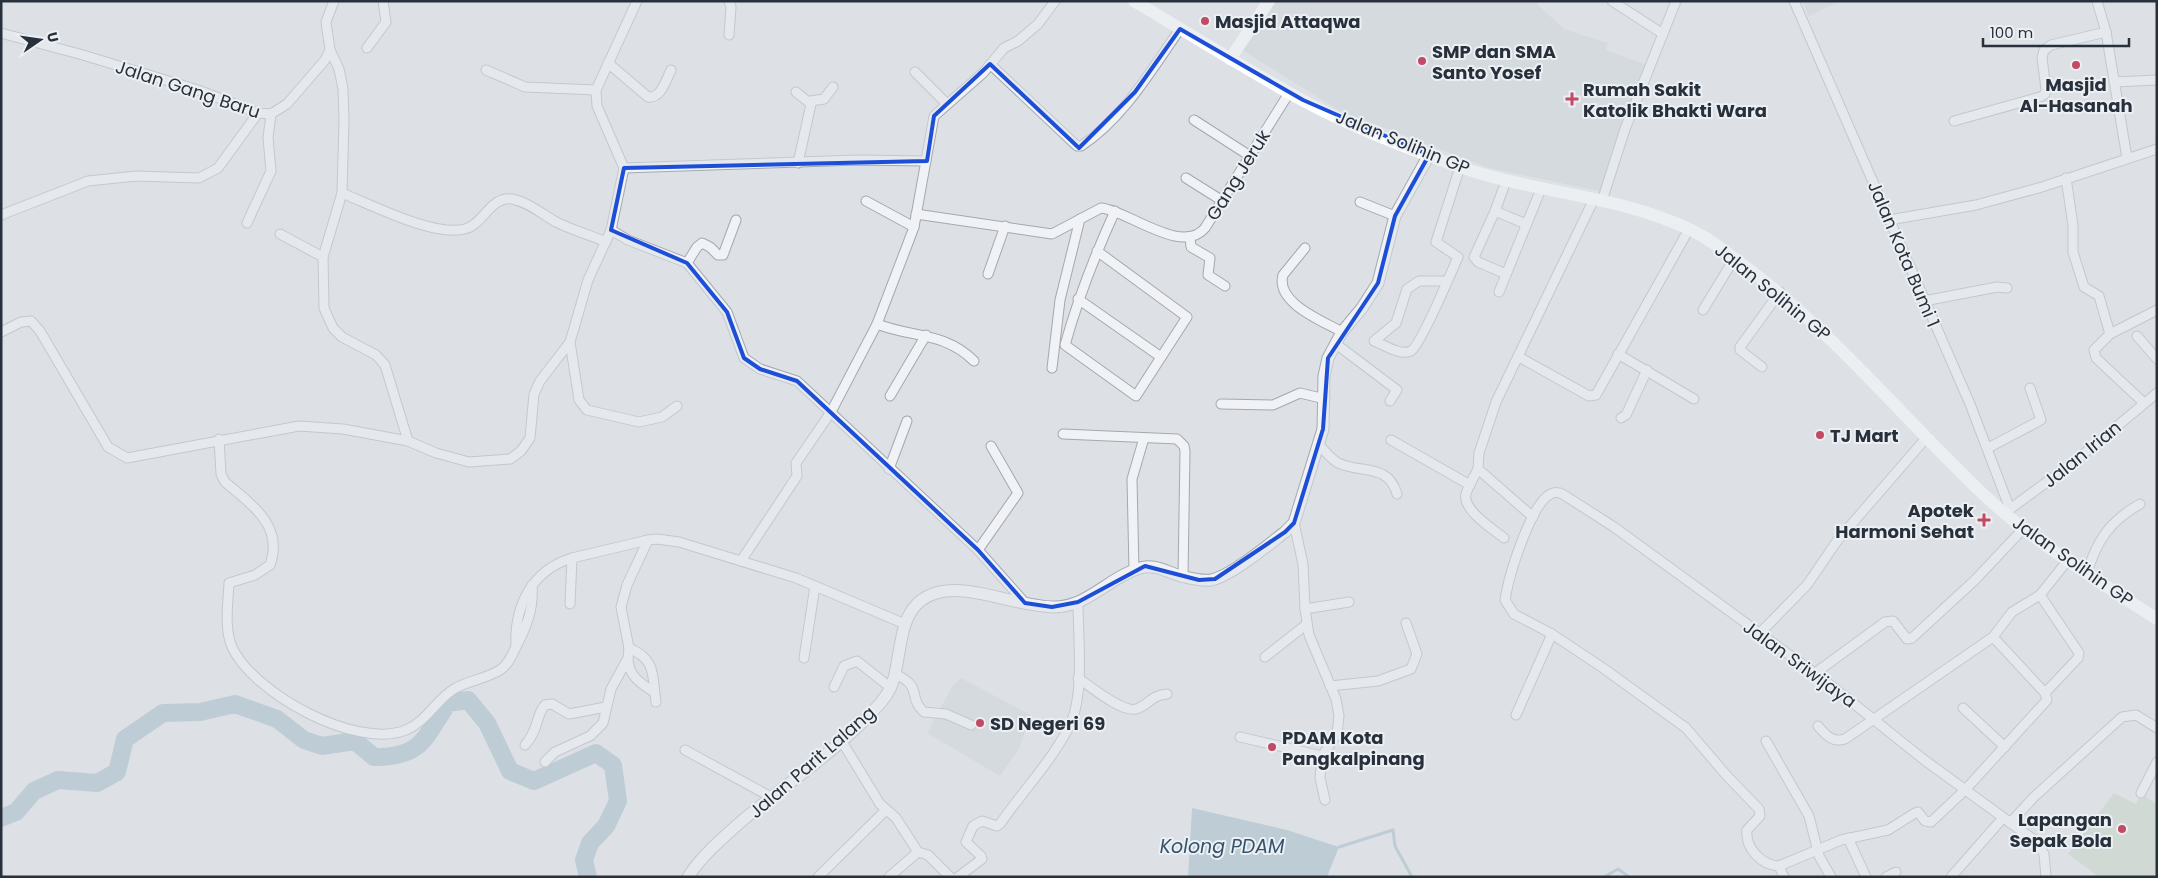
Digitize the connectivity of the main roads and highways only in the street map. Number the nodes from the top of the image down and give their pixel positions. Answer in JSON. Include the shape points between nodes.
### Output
{"nodes":[{"id":1,"x":1268,"y":1,"type":"edge"},
{"id":2,"x":1142,"y":3,"type":"edge"},
{"id":3,"x":1230,"y":59,"type":"junction"},
{"id":4,"x":2157,"y":619,"type":"edge"}],
"edges":[{"from":1,"to":3,"type":"main road"},
{"from":2,"to":3,"type":"main road","name":"Jalan Solihin GP"},
{"from":3,"to":4,"type":"main road","name":"Jalan Solihin GP","via":[[1371,133],[1460,167],[1506,181],[1598,200],[1689,229],[1780,292],[1838,344],[1984,495],[2008,510],[2024,528],[2068,560]]}]}
